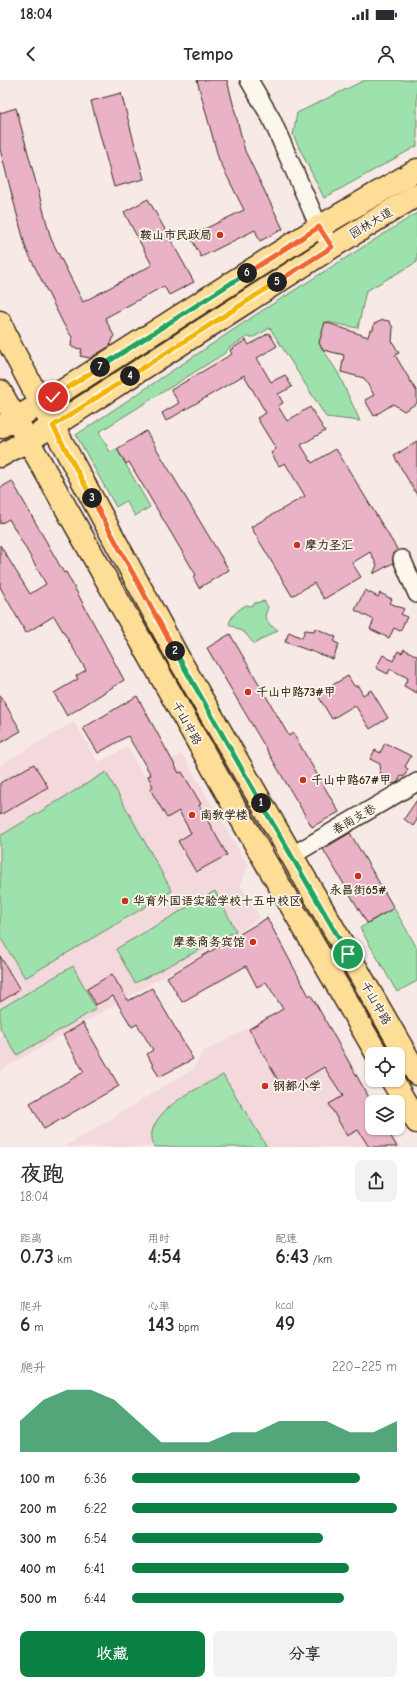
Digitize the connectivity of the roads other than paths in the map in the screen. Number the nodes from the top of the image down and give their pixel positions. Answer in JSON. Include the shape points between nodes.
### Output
{"nodes":[{"id":1,"x":249,"y":80,"type":"edge"},
{"id":2,"x":417,"y":170,"type":"edge"},
{"id":3,"x":417,"y":195,"type":"edge"},
{"id":4,"x":319,"y":227,"type":"junction"},
{"id":5,"x":332,"y":247,"type":"junction"},
{"id":6,"x":0,"y":322,"type":"edge"},
{"id":7,"x":0,"y":391,"type":"edge"},
{"id":8,"x":42,"y":403,"type":"junction"},
{"id":9,"x":8,"y":423,"type":"edge"},
{"id":10,"x":53,"y":426,"type":"junction"},
{"id":11,"x":29,"y":441,"type":"junction"},
{"id":12,"x":0,"y":456,"type":"edge"},
{"id":13,"x":402,"y":558,"type":"dead end"},
{"id":14,"x":417,"y":594,"type":"edge"},
{"id":15,"x":417,"y":782,"type":"edge"},
{"id":16,"x":291,"y":856,"type":"junction"},
{"id":17,"x":373,"y":1047,"type":"edge"},
{"id":18,"x":417,"y":1074,"type":"edge"},
{"id":19,"x":396,"y":1087,"type":"edge"},
{"id":20,"x":417,"y":1122,"type":"edge"}],
"edges":[{"from":1,"to":4,"type":"street","via":[[271,118]]},
{"from":2,"to":4,"type":"main road","name":"园林大道"},
{"from":3,"to":5,"type":"main road","name":"园林大道"},
{"from":4,"to":5,"type":"street"},
{"from":4,"to":8,"type":"main road","name":"园林大道"},
{"from":5,"to":10,"type":"main road","name":"园林大道"},
{"from":6,"to":8,"type":"main road","name":"千山中路"},
{"from":7,"to":9,"type":"main road","name":"千山中路"},
{"from":8,"to":9,"type":"main road","name":"园林大道"},
{"from":8,"to":10,"type":"main road","name":"千山中路"},
{"from":9,"to":11,"type":"main road","name":"千山中路"},
{"from":10,"to":11,"type":"main road","name":"园林大道"},
{"from":10,"to":16,"type":"main road","name":"千山中路","via":[[179,659]]},
{"from":11,"to":12,"type":"main road","name":"园林大道"},
{"from":11,"to":17,"type":"main road","name":"千山中路"},
{"from":13,"to":14,"type":"street"},
{"from":15,"to":16,"type":"street","name":"春南支巷"},
{"from":16,"to":18,"type":"main road","name":"千山中路"},
{"from":19,"to":20,"type":"main road"}]}
